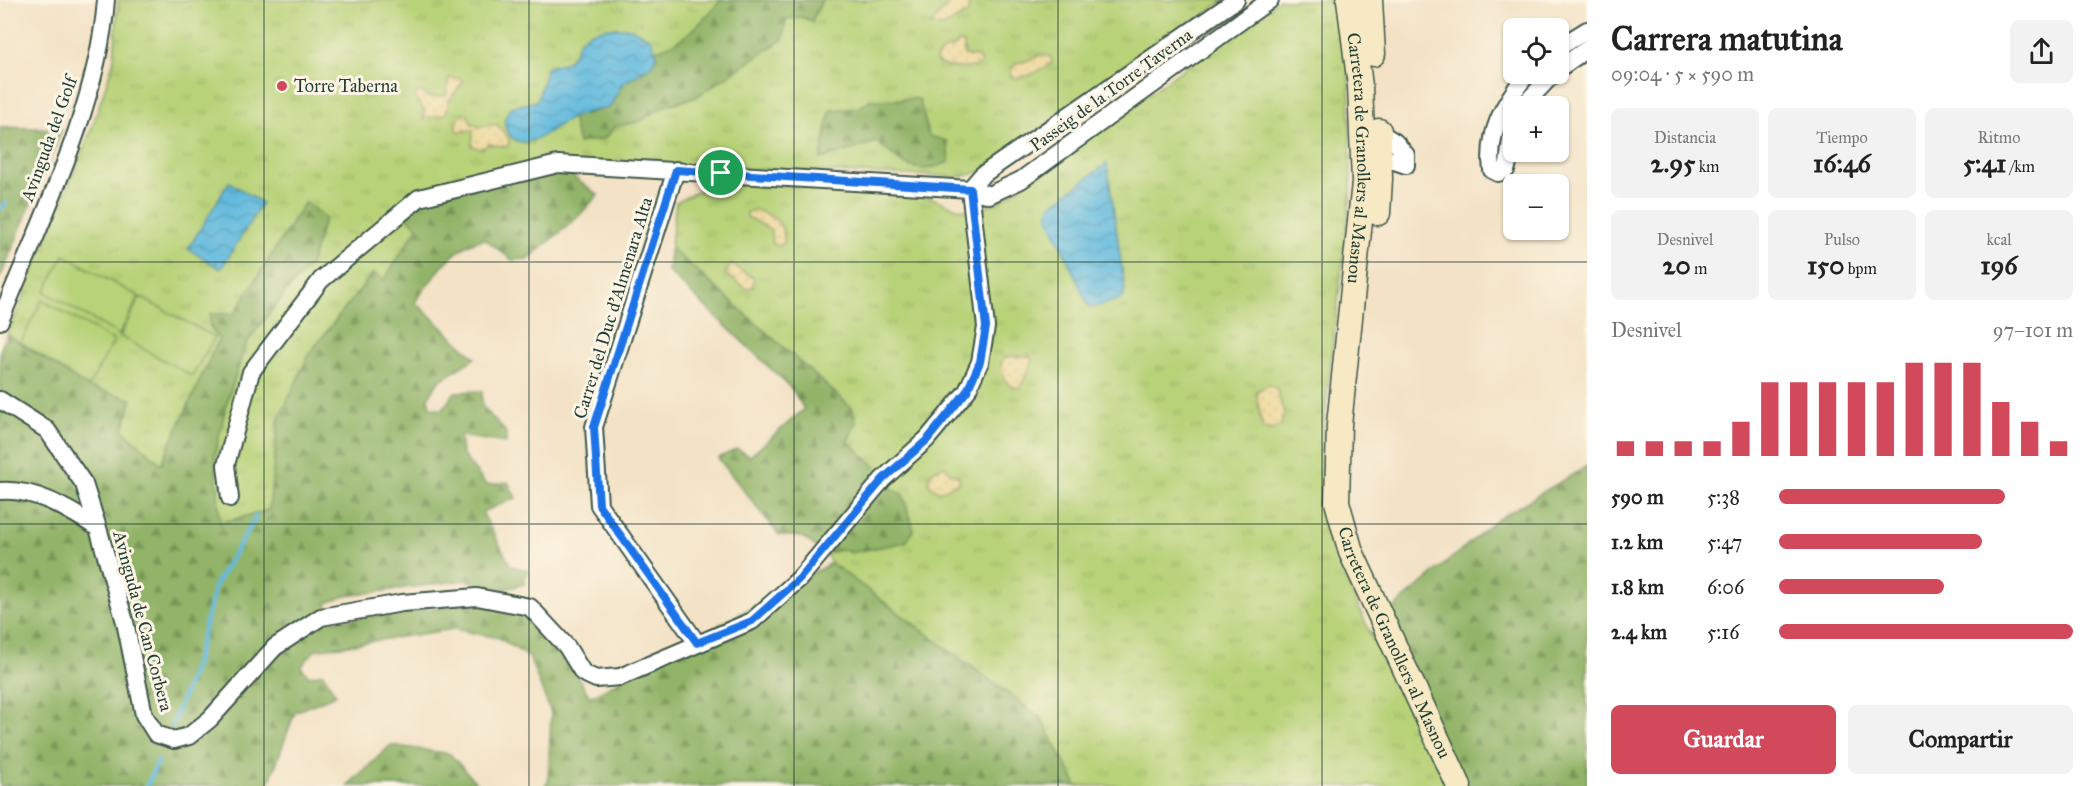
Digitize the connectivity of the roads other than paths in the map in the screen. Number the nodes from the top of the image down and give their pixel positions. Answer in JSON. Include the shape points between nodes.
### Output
{"nodes":[{"id":1,"x":106,"y":0,"type":"edge"},
{"id":2,"x":1236,"y":0,"type":"edge"},
{"id":3,"x":1270,"y":0,"type":"edge"},
{"id":4,"x":1349,"y":0,"type":"edge"},
{"id":5,"x":1370,"y":0,"type":"edge"},
{"id":6,"x":1587,"y":30,"type":"edge"},
{"id":7,"x":1569,"y":41,"type":"edge"},
{"id":8,"x":1587,"y":49,"type":"edge"},
{"id":9,"x":1569,"y":61,"type":"edge"},
{"id":10,"x":1544,"y":84,"type":"edge"},
{"id":11,"x":1532,"y":96,"type":"edge"},
{"id":12,"x":1503,"y":110,"type":"edge"},
{"id":13,"x":1374,"y":146,"type":"junction"},
{"id":14,"x":1508,"y":162,"type":"edge"},
{"id":15,"x":1406,"y":165,"type":"junction"},
{"id":16,"x":676,"y":170,"type":"junction"},
{"id":17,"x":970,"y":189,"type":"junction"},
{"id":18,"x":1380,"y":193,"type":"junction"},
{"id":19,"x":0,"y":321,"type":"edge"},
{"id":20,"x":0,"y":400,"type":"edge"},
{"id":21,"x":1339,"y":424,"type":"junction"},
{"id":22,"x":0,"y":491,"type":"edge"},
{"id":23,"x":230,"y":498,"type":"dead end"},
{"id":24,"x":98,"y":528,"type":"junction"},
{"id":25,"x":697,"y":643,"type":"junction"},
{"id":26,"x":1459,"y":786,"type":"edge"}],
"edges":[{"from":1,"to":19,"type":"street","name":"Avinguda del Golf","via":[[104,29],[84,111]]},
{"from":2,"to":17,"type":"street","name":"Passeig de la Torre Taverna","via":[[982,175]]},
{"from":3,"to":17,"type":"street","name":"Passeig de la Torre Taverna","via":[[1021,180],[989,195]]},
{"from":4,"to":13,"type":"main road","name":"Carretera de Granollers al Masnou","via":[[1360,86]]},
{"from":5,"to":13,"type":"main road","name":"Carretera de Granollers al Masnou"},
{"from":6,"to":7,"type":"street"},
{"from":8,"to":9,"type":"street"},
{"from":10,"to":11,"type":"street"},
{"from":12,"to":14,"type":"street","via":[[1493,130],[1492,170],[1506,170]]},
{"from":13,"to":15,"type":"street"},
{"from":13,"to":15,"type":"street","via":[[1395,142],[1406,156]]},
{"from":13,"to":18,"type":"main road","name":"Carretera de Granollers al Masnou"},
{"from":13,"to":21,"type":"main road","name":"Carretera de Granollers al Masnou","via":[[1362,211]]},
{"from":15,"to":18,"type":"street","via":[[1386,179]]},
{"from":16,"to":17,"type":"street","name":"Passeig de la Torre Taverna"},
{"from":16,"to":23,"type":"street","name":"Passeig de la Torre Taverna","via":[[558,164],[419,198],[321,280],[251,372],[226,465]]},
{"from":16,"to":25,"type":"street","name":"Carrer del Duc d'Almenara Alta","via":[[594,427],[599,505]]},
{"from":17,"to":25,"type":"street","name":"Avinguda de Can Corbera","via":[[986,327],[980,362],[967,391],[927,440],[883,479],[799,579],[752,621]]},
{"from":18,"to":21,"type":"main road","name":"Carretera de Granollers al Masnou","via":[[1365,304]]},
{"from":20,"to":24,"type":"street","via":[[46,430],[84,484]]},
{"from":21,"to":26,"type":"main road","name":"Carretera de Granollers al Masnou","via":[[1337,502],[1351,552]]},
{"from":22,"to":24,"type":"street","name":"Avinguda de Can Corbera","via":[[54,501]]},
{"from":24,"to":25,"type":"street","name":"Avinguda de Can Corbera","via":[[144,714],[156,734],[174,740],[189,736],[210,719],[275,647],[321,617],[402,603],[477,597],[530,607],[567,647],[583,674],[596,679],[620,677]]}]}
